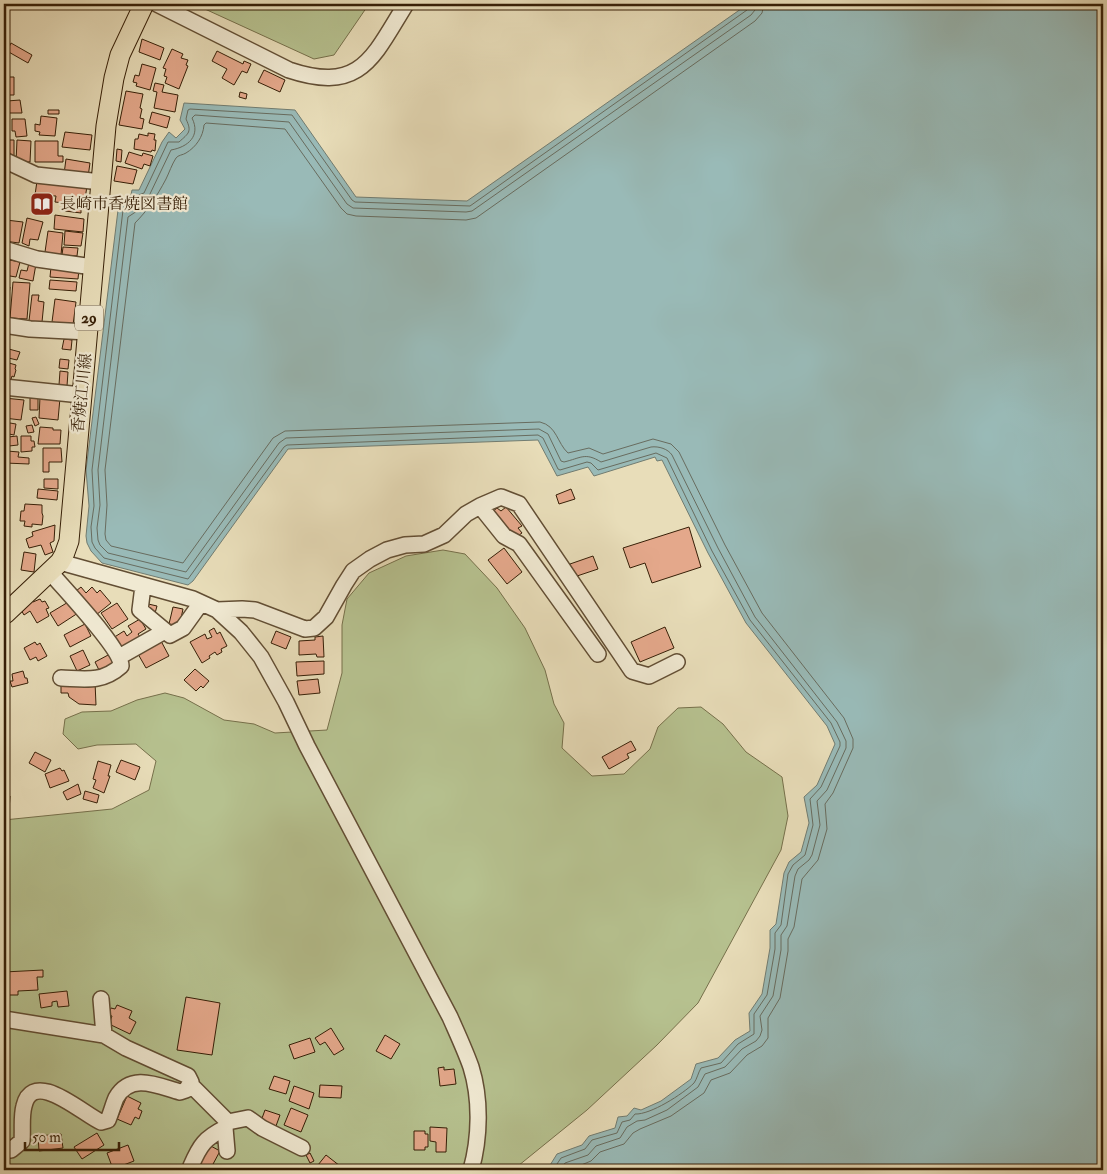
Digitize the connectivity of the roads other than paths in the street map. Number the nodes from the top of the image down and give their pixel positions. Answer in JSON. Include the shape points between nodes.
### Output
{"nodes":[{"id":1,"x":144,"y":4,"type":"edge"},
{"id":2,"x":157,"y":4,"type":"edge"},
{"id":3,"x":406,"y":4,"type":"edge"},
{"id":4,"x":4,"y":160,"type":"edge"},
{"id":5,"x":101,"y":182,"type":"junction"},
{"id":6,"x":4,"y":249,"type":"edge"},
{"id":7,"x":93,"y":267,"type":"junction"},
{"id":8,"x":4,"y":325,"type":"edge"},
{"id":9,"x":88,"y":332,"type":"junction"},
{"id":10,"x":4,"y":387,"type":"edge"},
{"id":11,"x":81,"y":394,"type":"junction"},
{"id":12,"x":480,"y":506,"type":"junction"},
{"id":13,"x":55,"y":567,"type":"junction"},
{"id":14,"x":142,"y":586,"type":"junction"},
{"id":15,"x":201,"y":603,"type":"junction"},
{"id":16,"x":217,"y":610,"type":"junction"},
{"id":17,"x":5,"y":614,"type":"edge"},
{"id":18,"x":165,"y":632,"type":"junction"},
{"id":19,"x":598,"y":654,"type":"dead end"},
{"id":20,"x":119,"y":657,"type":"junction"},
{"id":21,"x":678,"y":662,"type":"dead end"},
{"id":22,"x":61,"y":678,"type":"dead end"},
{"id":23,"x":101,"y":999,"type":"dead end"},
{"id":24,"x":4,"y":1019,"type":"edge"},
{"id":25,"x":104,"y":1035,"type":"junction"},
{"id":26,"x":191,"y":1085,"type":"junction"},
{"id":27,"x":227,"y":1125,"type":"junction"},
{"id":28,"x":302,"y":1148,"type":"dead end"},
{"id":29,"x":4,"y":1149,"type":"edge"},
{"id":30,"x":227,"y":1151,"type":"dead end"},
{"id":31,"x":191,"y":1166,"type":"dead end"},
{"id":32,"x":471,"y":1170,"type":"edge"}],
"edges":[{"from":1,"to":5,"type":"main road","name":"香焼江川線","number":"29","via":[[120,55],[114,78]]},
{"from":2,"to":3,"type":"street","via":[[289,70],[336,78],[353,73],[376,53]]},
{"from":4,"to":5,"type":"street","via":[[36,175]]},
{"from":5,"to":7,"type":"main road","name":"香焼江川線","number":"29"},
{"from":6,"to":7,"type":"street","via":[[37,259]]},
{"from":7,"to":9,"type":"main road","name":"香焼江川線","number":"29"},
{"from":8,"to":9,"type":"street"},
{"from":9,"to":11,"type":"main road","name":"香焼江川線","number":"29"},
{"from":10,"to":11,"type":"street"},
{"from":11,"to":13,"type":"main road","name":"香焼江川線","number":"29","via":[[69,541],[64,556]]},
{"from":12,"to":16,"type":"street","via":[[466,514],[444,535],[424,544],[387,550],[353,571],[326,617],[314,628],[305,629],[255,610]]},
{"from":12,"to":19,"type":"street","via":[[504,536],[519,544]]},
{"from":12,"to":21,"type":"street","via":[[501,497],[519,504],[632,671],[649,676]]},
{"from":13,"to":14,"type":"street"},
{"from":13,"to":17,"type":"main road","name":"香焼江川線","number":"29"},
{"from":13,"to":20,"type":"street"},
{"from":14,"to":15,"type":"street"},
{"from":14,"to":18,"type":"street","via":[[140,610]]},
{"from":15,"to":16,"type":"street"},
{"from":15,"to":18,"type":"street","via":[[183,628],[170,635]]},
{"from":16,"to":32,"type":"street","via":[[261,657],[450,1017],[471,1069],[476,1094],[478,1127]]},
{"from":18,"to":20,"type":"street"},
{"from":20,"to":22,"type":"street","via":[[120,666],[101,679]]},
{"from":23,"to":25,"type":"street"},
{"from":24,"to":25,"type":"street"},
{"from":25,"to":26,"type":"street","via":[[188,1076]]},
{"from":26,"to":27,"type":"street"},
{"from":26,"to":29,"type":"street","via":[[180,1092],[142,1082],[130,1085],[115,1100],[108,1120],[101,1122],[54,1093],[34,1093],[26,1099],[23,1108],[22,1141],[11,1150]]},
{"from":27,"to":28,"type":"street","via":[[248,1118]]},
{"from":27,"to":30,"type":"street"},
{"from":27,"to":31,"type":"street","via":[[209,1136],[198,1149]]}]}
